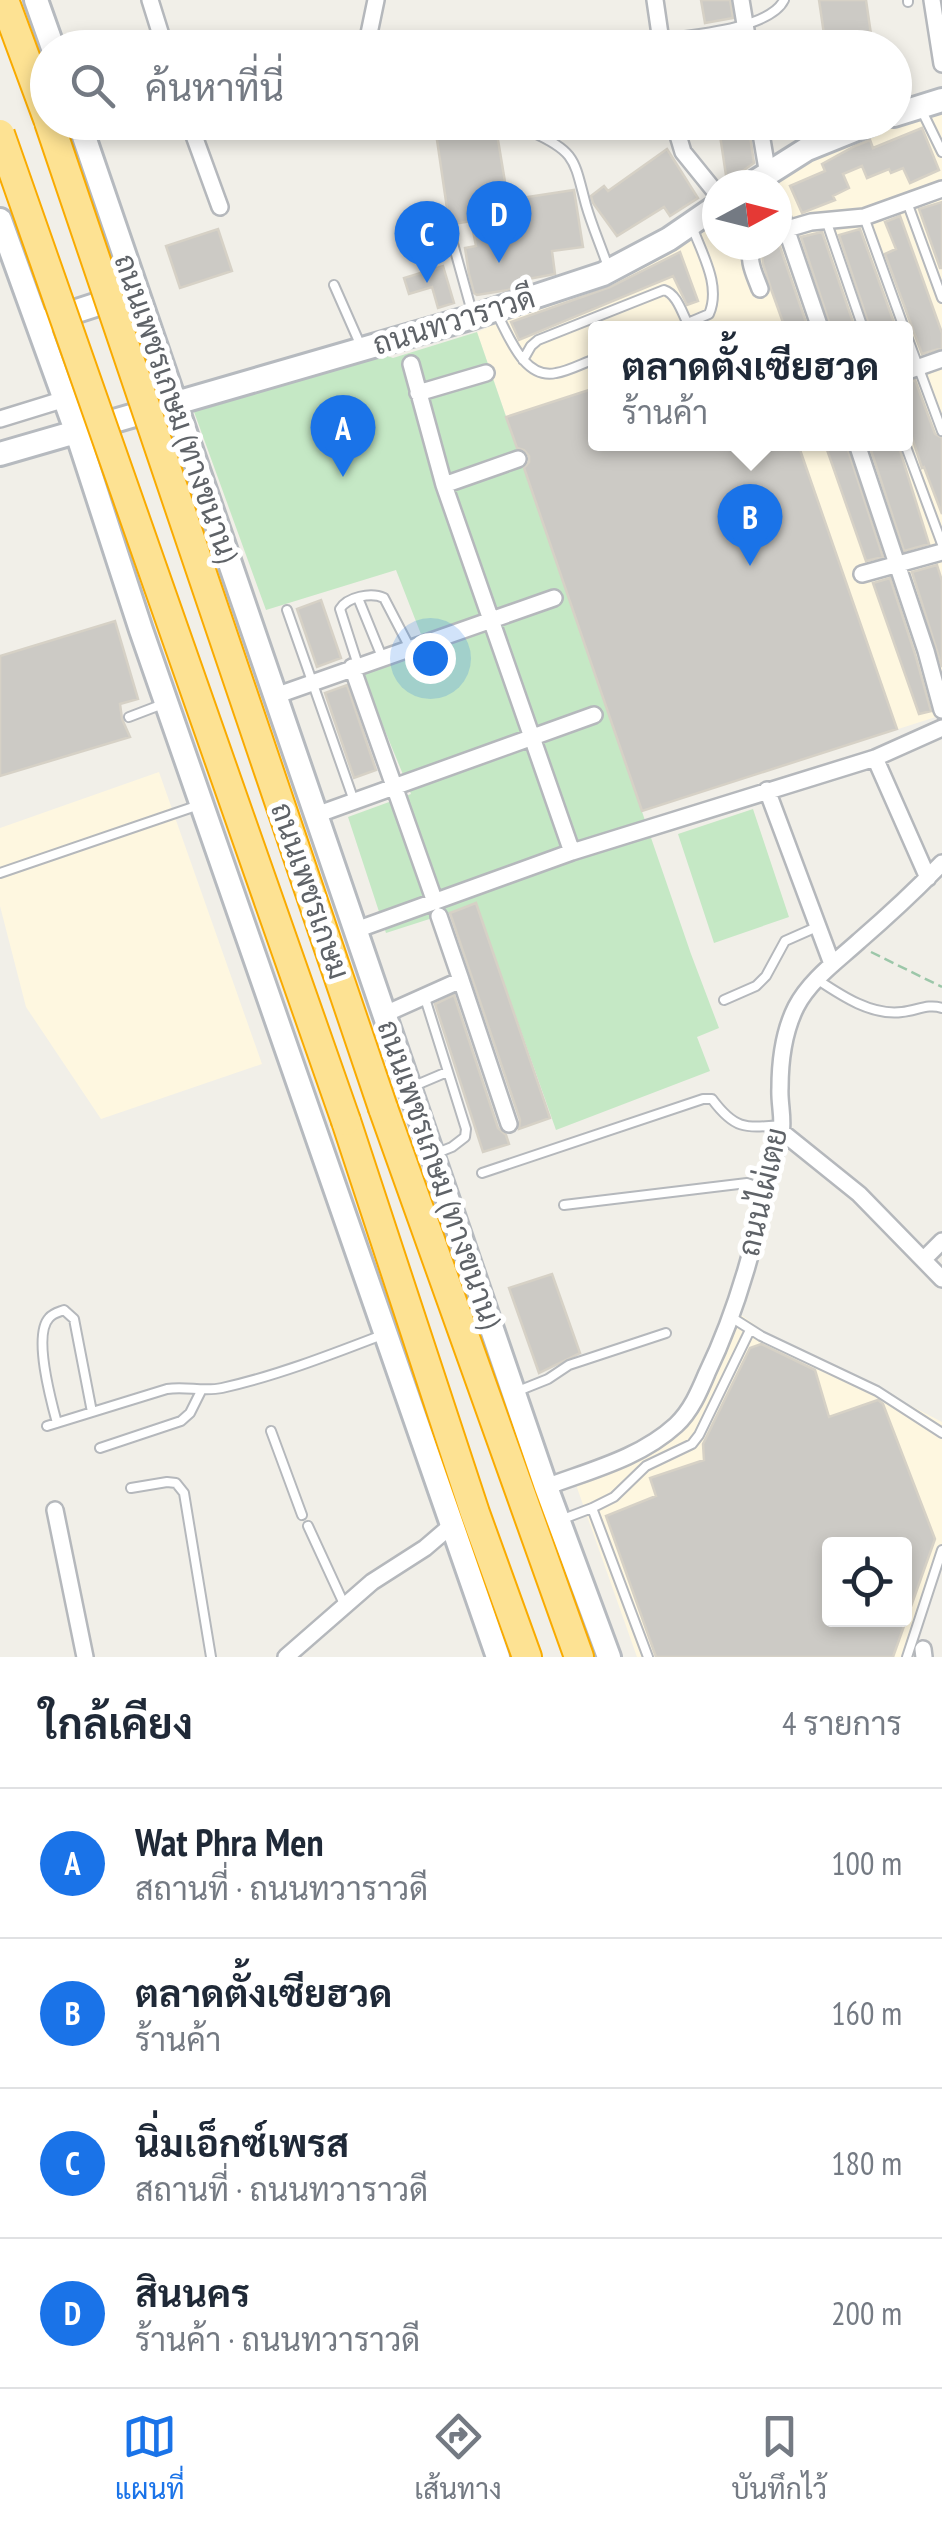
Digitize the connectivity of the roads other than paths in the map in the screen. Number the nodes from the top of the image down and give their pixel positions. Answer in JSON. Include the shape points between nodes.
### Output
{"nodes":[{"id":1,"x":4,"y":0,"type":"edge"},
{"id":2,"x":36,"y":0,"type":"edge"},
{"id":3,"x":150,"y":0,"type":"edge"},
{"id":4,"x":376,"y":0,"type":"edge"},
{"id":5,"x":655,"y":0,"type":"edge"},
{"id":6,"x":741,"y":0,"type":"edge"},
{"id":7,"x":784,"y":0,"type":"edge"},
{"id":8,"x":932,"y":0,"type":"edge"},
{"id":9,"x":745,"y":24,"type":"junction"},
{"id":10,"x":47,"y":30,"type":"edge"},
{"id":11,"x":159,"y":30,"type":"edge"},
{"id":12,"x":370,"y":30,"type":"edge"},
{"id":13,"x":659,"y":30,"type":"edge"},
{"id":14,"x":720,"y":30,"type":"edge"},
{"id":15,"x":746,"y":30,"type":"edge"},
{"id":16,"x":942,"y":64,"type":"edge"},
{"id":17,"x":30,"y":72,"type":"edge"},
{"id":18,"x":931,"y":104,"type":"edge"},
{"id":19,"x":0,"y":134,"type":"edge"},
{"id":20,"x":54,"y":140,"type":"edge"},
{"id":21,"x":85,"y":140,"type":"edge"},
{"id":22,"x":195,"y":140,"type":"edge"},
{"id":23,"x":549,"y":140,"type":"edge"},
{"id":24,"x":679,"y":140,"type":"edge"},
{"id":25,"x":760,"y":140,"type":"edge"},
{"id":26,"x":830,"y":140,"type":"edge"},
{"id":27,"x":940,"y":141,"type":"edge"},
{"id":28,"x":942,"y":152,"type":"edge"},
{"id":29,"x":761,"y":170,"type":"edge"},
{"id":30,"x":779,"y":170,"type":"edge"},
{"id":31,"x":702,"y":178,"type":"edge"},
{"id":32,"x":942,"y":189,"type":"edge"},
{"id":33,"x":907,"y":202,"type":"junction"},
{"id":34,"x":220,"y":208,"type":"dead end"},
{"id":35,"x":702,"y":216,"type":"edge"},
{"id":36,"x":864,"y":217,"type":"junction"},
{"id":37,"x":0,"y":220,"type":"edge"},
{"id":38,"x":826,"y":220,"type":"junction"},
{"id":39,"x":691,"y":224,"type":"junction"},
{"id":40,"x":792,"y":227,"type":"edge"},
{"id":41,"x":449,"y":229,"type":"dead end"},
{"id":42,"x":792,"y":255,"type":"edge"},
{"id":43,"x":751,"y":260,"type":"edge"},
{"id":44,"x":610,"y":271,"type":"junction"},
{"id":45,"x":334,"y":285,"type":"dead end"},
{"id":46,"x":760,"y":289,"type":"dead end"},
{"id":47,"x":136,"y":292,"type":"junction"},
{"id":48,"x":942,"y":298,"type":"edge"},
{"id":49,"x":484,"y":313,"type":"junction"},
{"id":50,"x":686,"y":321,"type":"edge"},
{"id":51,"x":694,"y":321,"type":"edge"},
{"id":52,"x":817,"y":321,"type":"edge"},
{"id":53,"x":861,"y":321,"type":"edge"},
{"id":54,"x":902,"y":321,"type":"edge"},
{"id":55,"x":37,"y":324,"type":"junction"},
{"id":56,"x":362,"y":348,"type":"junction"},
{"id":57,"x":523,"y":360,"type":"junction"},
{"id":58,"x":942,"y":360,"type":"edge"},
{"id":59,"x":588,"y":362,"type":"edge"},
{"id":60,"x":411,"y":364,"type":"dead end"},
{"id":61,"x":913,"y":370,"type":"edge"},
{"id":62,"x":486,"y":372,"type":"dead end"},
{"id":63,"x":913,"y":372,"type":"edge"},
{"id":64,"x":418,"y":392,"type":"junction"},
{"id":65,"x":65,"y":399,"type":"junction"},
{"id":66,"x":176,"y":403,"type":"junction"},
{"id":67,"x":0,"y":420,"type":"edge"},
{"id":68,"x":942,"y":430,"type":"edge"},
{"id":69,"x":78,"y":432,"type":"junction"},
{"id":70,"x":859,"y":451,"type":"edge"},
{"id":71,"x":907,"y":451,"type":"edge"},
{"id":72,"x":0,"y":454,"type":"edge"},
{"id":73,"x":518,"y":459,"type":"dead end"},
{"id":74,"x":444,"y":486,"type":"junction"},
{"id":75,"x":942,"y":544,"type":"edge"},
{"id":76,"x":942,"y":552,"type":"edge"},
{"id":77,"x":898,"y":565,"type":"junction"},
{"id":78,"x":862,"y":574,"type":"dead end"},
{"id":79,"x":358,"y":598,"type":"junction"},
{"id":80,"x":554,"y":598,"type":"dead end"},
{"id":81,"x":286,"y":610,"type":"dead end"},
{"id":82,"x":491,"y":620,"type":"junction"},
{"id":83,"x":410,"y":648,"type":"junction"},
{"id":84,"x":382,"y":657,"type":"junction"},
{"id":85,"x":355,"y":666,"type":"junction"},
{"id":86,"x":311,"y":682,"type":"junction"},
{"id":87,"x":275,"y":696,"type":"junction"},
{"id":88,"x":167,"y":703,"type":"junction"},
{"id":89,"x":942,"y":710,"type":"edge"},
{"id":90,"x":594,"y":715,"type":"dead end"},
{"id":91,"x":129,"y":716,"type":"dead end"},
{"id":92,"x":942,"y":728,"type":"edge"},
{"id":93,"x":531,"y":738,"type":"junction"},
{"id":94,"x":876,"y":758,"type":"junction"},
{"id":95,"x":394,"y":786,"type":"junction"},
{"id":96,"x":767,"y":790,"type":"junction"},
{"id":97,"x":354,"y":801,"type":"junction"},
{"id":98,"x":202,"y":804,"type":"junction"},
{"id":99,"x":316,"y":815,"type":"junction"},
{"id":100,"x":572,"y":852,"type":"junction"},
{"id":101,"x":942,"y":863,"type":"edge"},
{"id":102,"x":0,"y":874,"type":"edge"},
{"id":103,"x":928,"y":878,"type":"junction"},
{"id":104,"x":437,"y":909,"type":"junction"},
{"id":105,"x":819,"y":926,"type":"junction"},
{"id":106,"x":356,"y":930,"type":"junction"},
{"id":107,"x":832,"y":964,"type":"junction"},
{"id":108,"x":462,"y":980,"type":"junction"},
{"id":109,"x":818,"y":980,"type":"junction"},
{"id":110,"x":424,"y":996,"type":"junction"},
{"id":111,"x":724,"y":1000,"type":"dead end"},
{"id":112,"x":942,"y":1008,"type":"edge"},
{"id":113,"x":384,"y":1014,"type":"junction"},
{"id":114,"x":447,"y":1072,"type":"junction"},
{"id":115,"x":410,"y":1088,"type":"junction"},
{"id":116,"x":509,"y":1124,"type":"dead end"},
{"id":117,"x":782,"y":1128,"type":"junction"},
{"id":118,"x":433,"y":1155,"type":"junction"},
{"id":119,"x":482,"y":1173,"type":"dead end"},
{"id":120,"x":767,"y":1190,"type":"junction"},
{"id":121,"x":564,"y":1205,"type":"dead end"},
{"id":122,"x":942,"y":1242,"type":"edge"},
{"id":123,"x":924,"y":1259,"type":"junction"},
{"id":124,"x":942,"y":1278,"type":"edge"},
{"id":125,"x":730,"y":1317,"type":"junction"},
{"id":126,"x":750,"y":1330,"type":"junction"},
{"id":127,"x":386,"y":1333,"type":"junction"},
{"id":128,"x":666,"y":1333,"type":"dead end"},
{"id":129,"x":200,"y":1391,"type":"junction"},
{"id":130,"x":514,"y":1393,"type":"junction"},
{"id":131,"x":92,"y":1412,"type":"junction"},
{"id":132,"x":271,"y":1431,"type":"dead end"},
{"id":133,"x":942,"y":1432,"type":"edge"},
{"id":134,"x":100,"y":1448,"type":"dead end"},
{"id":135,"x":546,"y":1486,"type":"junction"},
{"id":136,"x":131,"y":1488,"type":"dead end"},
{"id":137,"x":592,"y":1508,"type":"junction"},
{"id":138,"x":55,"y":1510,"type":"dead end"},
{"id":139,"x":302,"y":1515,"type":"dead end"},
{"id":140,"x":559,"y":1520,"type":"junction"},
{"id":141,"x":453,"y":1524,"type":"junction"},
{"id":142,"x":308,"y":1526,"type":"dead end"},
{"id":143,"x":942,"y":1551,"type":"edge"},
{"id":144,"x":930,"y":1586,"type":"junction"},
{"id":145,"x":942,"y":1590,"type":"edge"},
{"id":146,"x":345,"y":1604,"type":"junction"},
{"id":147,"x":308,"y":1638,"type":"junction"},
{"id":148,"x":85,"y":1657,"type":"edge"},
{"id":149,"x":211,"y":1657,"type":"edge"},
{"id":150,"x":286,"y":1657,"type":"edge"},
{"id":151,"x":312,"y":1657,"type":"edge"},
{"id":152,"x":498,"y":1657,"type":"edge"},
{"id":153,"x":527,"y":1657,"type":"edge"},
{"id":154,"x":579,"y":1657,"type":"edge"},
{"id":155,"x":608,"y":1657,"type":"edge"},
{"id":156,"x":648,"y":1657,"type":"edge"},
{"id":157,"x":908,"y":1657,"type":"edge"}],
"edges":[{"from":1,"to":17,"type":"highway","name":"ถนนเพชรเกษม"},
{"from":2,"to":10,"type":"main road"},
{"from":3,"to":11,"type":"street"},
{"from":4,"to":12,"type":"street"},
{"from":5,"to":13,"type":"street"},
{"from":6,"to":9,"type":"street"},
{"from":7,"to":9,"type":"lane","via":[[776,12]]},
{"from":8,"to":16,"type":"street"},
{"from":9,"to":14,"type":"lane"},
{"from":9,"to":15,"type":"street"},
{"from":18,"to":27,"type":"lane"},
{"from":19,"to":153,"type":"highway","name":"ถนนเพชรเกษม","bridge":true},
{"from":20,"to":154,"type":"highway","name":"ถนนเพชรเกษม","bridge":true,"via":[[383,1108]]},
{"from":21,"to":47,"type":"main road","name":"ถนนเพชรเกษม (ทางขนาน)"},
{"from":22,"to":34,"type":"street"},
{"from":23,"to":44,"type":"lane","via":[[573,160]]},
{"from":24,"to":31,"type":"street"},
{"from":25,"to":29,"type":"street"},
{"from":26,"to":30,"type":"main road"},
{"from":27,"to":28,"type":"lane"},
{"from":32,"to":33,"type":"street"},
{"from":33,"to":36,"type":"street"},
{"from":33,"to":48,"type":"lane"},
{"from":35,"to":39,"type":"main road","name":"ถนนทวาราวดี"},
{"from":36,"to":38,"type":"street"},
{"from":36,"to":54,"type":"lane"},
{"from":37,"to":55,"type":"main road"},
{"from":38,"to":40,"type":"street"},
{"from":38,"to":53,"type":"lane"},
{"from":39,"to":44,"type":"main road","name":"ถนนทวาราวดี"},
{"from":39,"to":51,"type":"lane","via":[[714,303]]},
{"from":41,"to":49,"type":"lane"},
{"from":42,"to":52,"type":"street"},
{"from":43,"to":46,"type":"street"},
{"from":44,"to":49,"type":"main road","name":"ถนนทวาราวดี"},
{"from":45,"to":56,"type":"lane"},
{"from":47,"to":55,"type":"main road"},
{"from":47,"to":66,"type":"main road","name":"ถนนเพชรเกษม (ทางขนาน)"},
{"from":49,"to":56,"type":"main road","name":"ถนนทวาราวดี"},
{"from":49,"to":57,"type":"lane"},
{"from":50,"to":57,"type":"lane","via":[[664,290],[538,340]]},
{"from":55,"to":65,"type":"main road"},
{"from":56,"to":66,"type":"main road","name":"ถนนทวาราวดี"},
{"from":57,"to":59,"type":"lane","via":[[544,374]]},
{"from":58,"to":61,"type":"street"},
{"from":60,"to":64,"type":"street"},
{"from":62,"to":64,"type":"street"},
{"from":63,"to":68,"type":"lane"},
{"from":64,"to":74,"type":"street"},
{"from":65,"to":67,"type":"street"},
{"from":65,"to":69,"type":"main road"},
{"from":66,"to":69,"type":"main road","name":"ถนนทวาราวดี"},
{"from":66,"to":87,"type":"main road","name":"ถนนเพชรเกษม (ทางขนาน)"},
{"from":69,"to":72,"type":"main road","name":"ถนนทวาราวดี"},
{"from":69,"to":88,"type":"main road"},
{"from":70,"to":77,"type":"street"},
{"from":71,"to":75,"type":"lane"},
{"from":73,"to":74,"type":"street"},
{"from":74,"to":82,"type":"street"},
{"from":76,"to":77,"type":"street"},
{"from":77,"to":78,"type":"street"},
{"from":77,"to":89,"type":"street"},
{"from":79,"to":83,"type":"lane","via":[[384,598]]},
{"from":79,"to":84,"type":"lane"},
{"from":79,"to":85,"type":"lane","via":[[340,609]]},
{"from":80,"to":82,"type":"street"},
{"from":81,"to":86,"type":"lane"},
{"from":82,"to":83,"type":"street"},
{"from":82,"to":93,"type":"street"},
{"from":83,"to":84,"type":"street"},
{"from":84,"to":85,"type":"street"},
{"from":85,"to":86,"type":"street"},
{"from":85,"to":95,"type":"street"},
{"from":86,"to":87,"type":"street"},
{"from":86,"to":97,"type":"lane"},
{"from":87,"to":99,"type":"main road","name":"ถนนเพชรเกษม (ทางขนาน)"},
{"from":88,"to":91,"type":"lane"},
{"from":88,"to":98,"type":"main road"},
{"from":90,"to":93,"type":"street"},
{"from":92,"to":94,"type":"street"},
{"from":93,"to":95,"type":"street"},
{"from":93,"to":100,"type":"street"},
{"from":94,"to":96,"type":"street"},
{"from":94,"to":103,"type":"street"},
{"from":95,"to":97,"type":"street"},
{"from":95,"to":104,"type":"street"},
{"from":96,"to":100,"type":"street"},
{"from":96,"to":105,"type":"street"},
{"from":97,"to":99,"type":"street"},
{"from":98,"to":102,"type":"lane"},
{"from":98,"to":127,"type":"main road"},
{"from":99,"to":106,"type":"main road","name":"ถนนเพชรเกษม (ทางขนาน)"},
{"from":100,"to":104,"type":"street"},
{"from":101,"to":103,"type":"street","name":"ถนนไผ่เตย"},
{"from":103,"to":107,"type":"street","name":"ถนนไผ่เตย"},
{"from":104,"to":106,"type":"street"},
{"from":104,"to":108,"type":"street"},
{"from":105,"to":107,"type":"street"},
{"from":105,"to":111,"type":"lane","via":[[785,941],[756,986]]},
{"from":106,"to":113,"type":"main road","name":"ถนนเพชรเกษม (ทางขนาน)"},
{"from":107,"to":109,"type":"street","name":"ถนนไผ่เตย"},
{"from":108,"to":110,"type":"street"},
{"from":108,"to":116,"type":"street"},
{"from":109,"to":112,"type":"lane","via":[[885,1013]]},
{"from":109,"to":117,"type":"street","name":"ถนนไผ่เตย","via":[[788,1025]]},
{"from":110,"to":113,"type":"street"},
{"from":110,"to":114,"type":"lane"},
{"from":113,"to":115,"type":"main road","name":"ถนนเพชรเกษม (ทางขนาน)"},
{"from":114,"to":115,"type":"lane"},
{"from":114,"to":118,"type":"lane","via":[[465,1137]]},
{"from":115,"to":118,"type":"main road","name":"ถนนเพชรเกษม (ทางขนาน)"},
{"from":117,"to":119,"type":"lane","via":[[736,1125],[712,1099],[703,1099]]},
{"from":117,"to":120,"type":"street","name":"ถนนไผ่เตย"},
{"from":117,"to":123,"type":"street"},
{"from":118,"to":130,"type":"main road","name":"ถนนเพชรเกษม (ทางขนาน)"},
{"from":120,"to":121,"type":"lane","via":[[747,1184]]},
{"from":120,"to":125,"type":"street","name":"ถนนไผ่เตย"},
{"from":122,"to":123,"type":"street"},
{"from":123,"to":124,"type":"street"},
{"from":125,"to":126,"type":"lane"},
{"from":125,"to":135,"type":"street","name":"ถนนไผ่เตย","via":[[679,1422],[627,1458]]},
{"from":126,"to":133,"type":"lane","via":[[878,1391]]},
{"from":126,"to":137,"type":"lane","via":[[692,1444],[646,1466]]},
{"from":127,"to":129,"type":"lane"},
{"from":127,"to":141,"type":"main road"},
{"from":128,"to":130,"type":"lane"},
{"from":129,"to":131,"type":"lane","via":[[167,1388]]},
{"from":129,"to":134,"type":"lane","via":[[181,1421]]},
{"from":130,"to":135,"type":"main road","name":"ถนนเพชรเกษม (ทางขนาน)"},
{"from":131,"to":131,"type":"lane","via":[[52,1424],[43,1338],[46,1321],[64,1310],[74,1319]]},
{"from":132,"to":139,"type":"lane"},
{"from":135,"to":140,"type":"main road","name":"ถนนเพชรเกษม (ทางขนาน)"},
{"from":136,"to":149,"type":"lane","via":[[167,1482],[184,1493]]},
{"from":137,"to":140,"type":"lane"},
{"from":137,"to":156,"type":"lane"},
{"from":138,"to":148,"type":"street"},
{"from":140,"to":155,"type":"main road","name":"ถนนเพชรเกษม (ทางขนาน)"},
{"from":141,"to":146,"type":"street"},
{"from":141,"to":152,"type":"main road"},
{"from":142,"to":146,"type":"lane"},
{"from":143,"to":144,"type":"lane"},
{"from":144,"to":145,"type":"lane"},
{"from":144,"to":157,"type":"lane"},
{"from":146,"to":147,"type":"street"},
{"from":147,"to":150,"type":"street"},
{"from":147,"to":151,"type":"street"}]}
